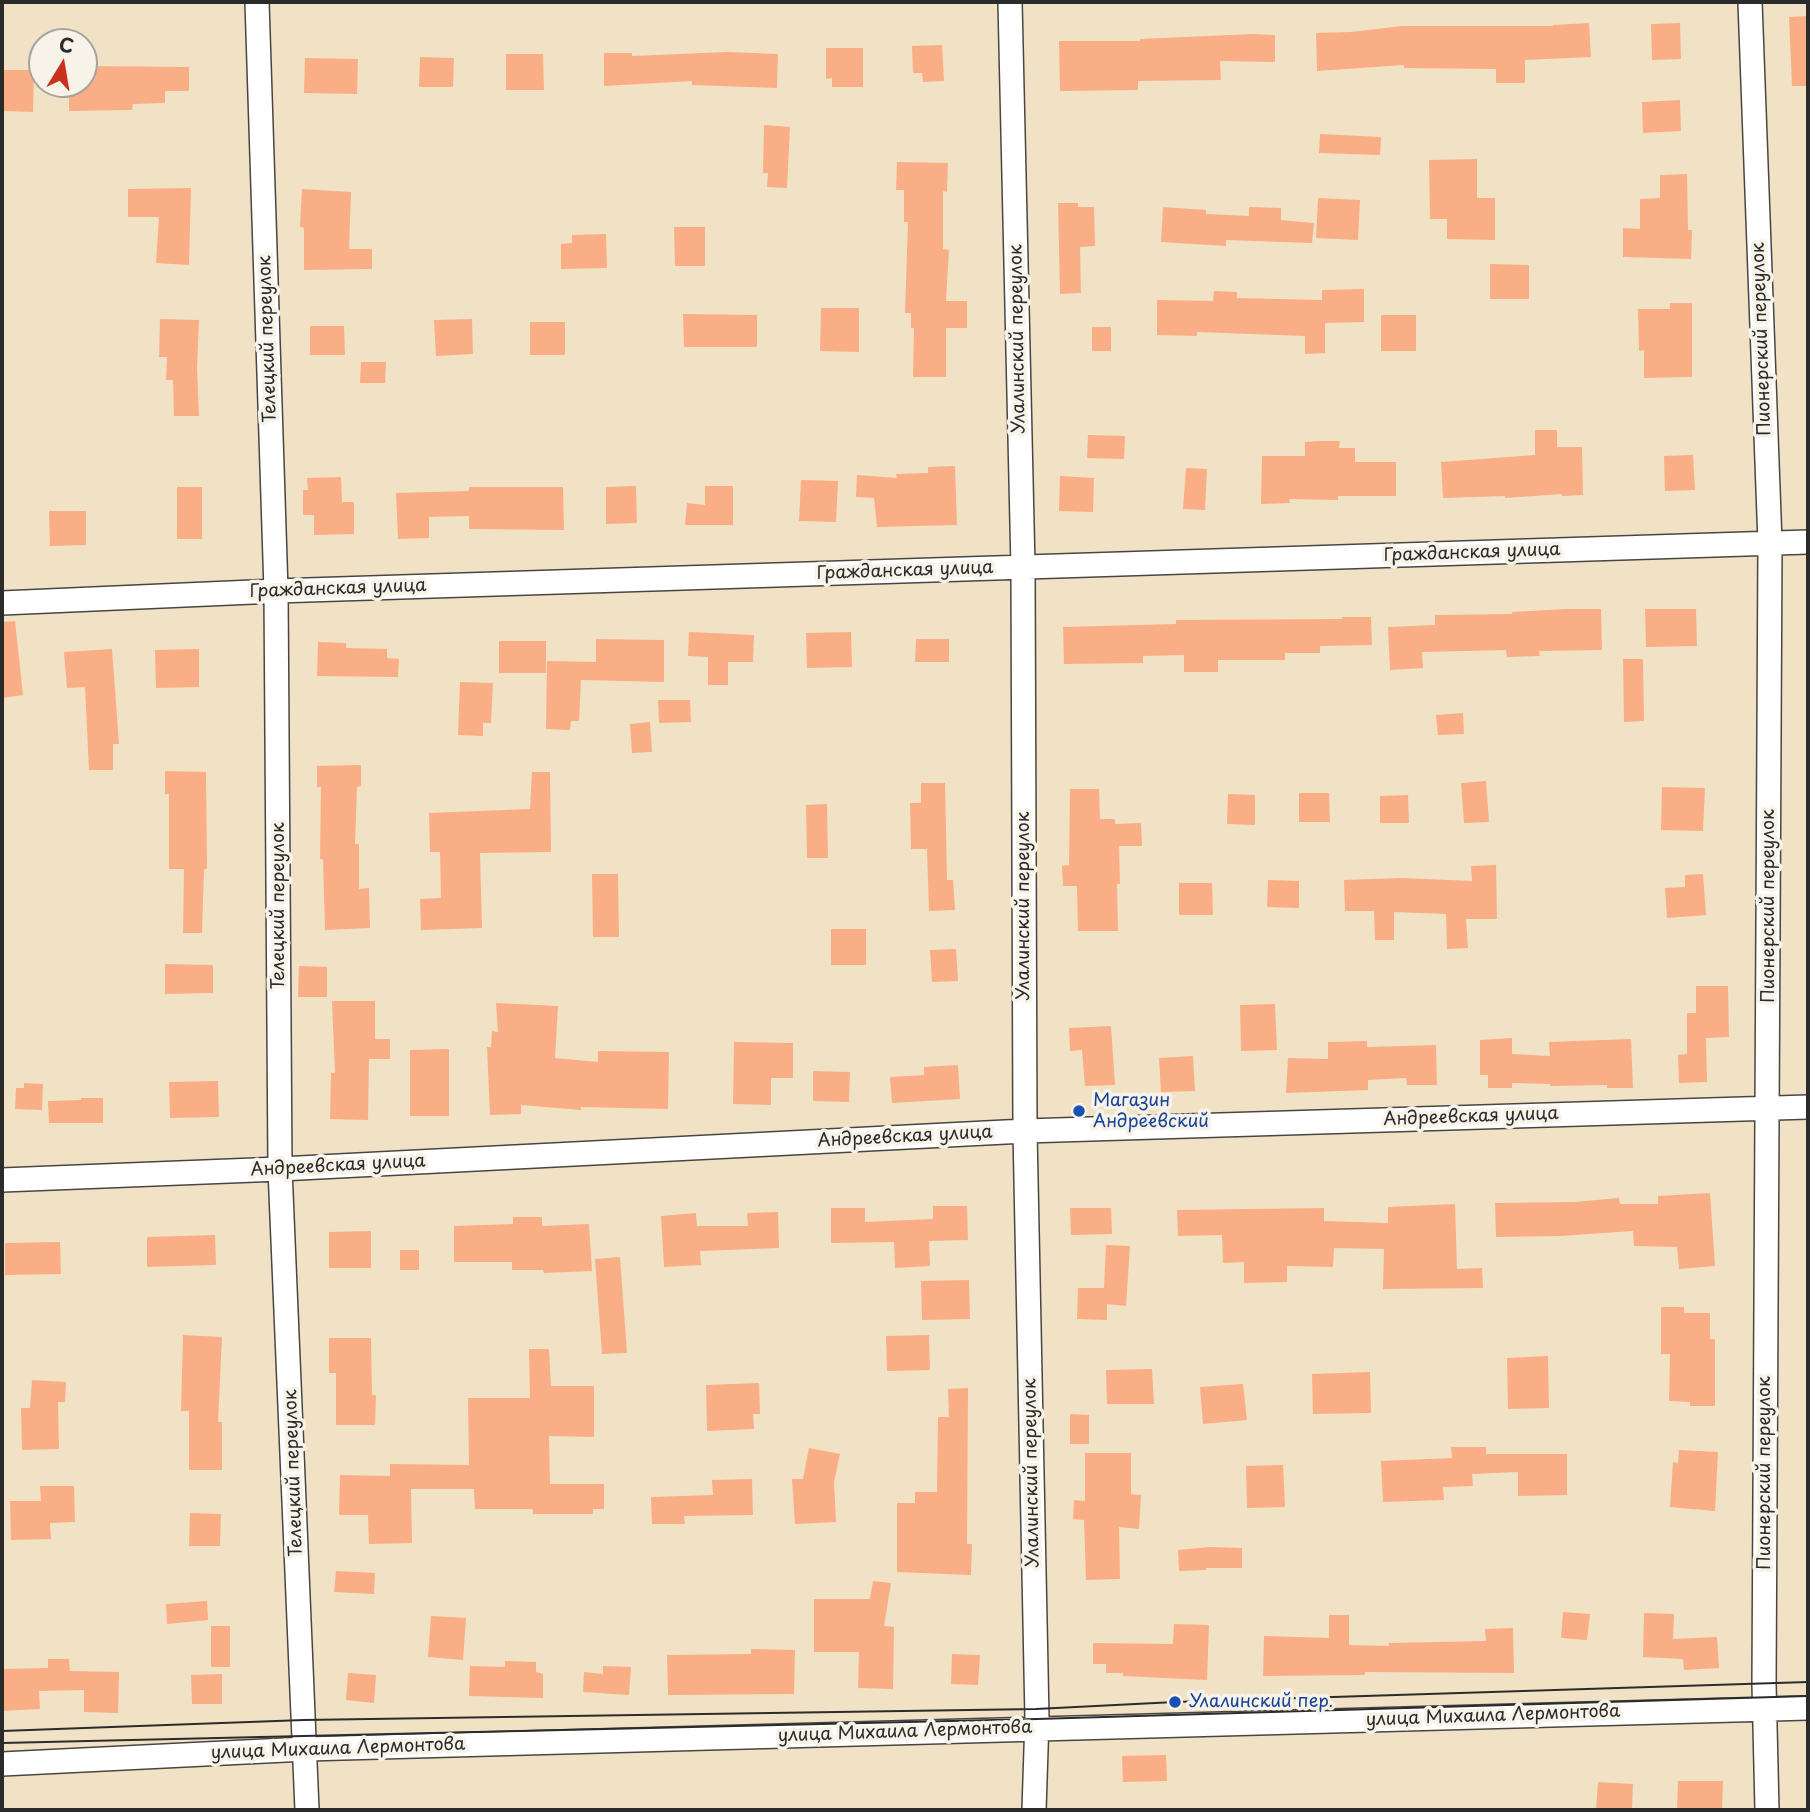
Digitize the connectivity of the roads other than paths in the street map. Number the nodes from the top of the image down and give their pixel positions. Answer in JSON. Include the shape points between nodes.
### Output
{"nodes":[{"id":1,"x":257,"y":2,"type":"edge"},
{"id":2,"x":1010,"y":2,"type":"edge"},
{"id":3,"x":1749,"y":2,"type":"edge"},
{"id":4,"x":1808,"y":542,"type":"edge"},
{"id":5,"x":1770,"y":543,"type":"junction"},
{"id":6,"x":1023,"y":567,"type":"junction"},
{"id":7,"x":276,"y":591,"type":"junction"},
{"id":8,"x":2,"y":603,"type":"edge"},
{"id":9,"x":1808,"y":1107,"type":"edge"},
{"id":10,"x":1768,"y":1108,"type":"junction"},
{"id":11,"x":1025,"y":1131,"type":"junction"},
{"id":12,"x":280,"y":1169,"type":"junction"},
{"id":13,"x":2,"y":1180,"type":"edge"},
{"id":14,"x":1808,"y":1708,"type":"edge"},
{"id":15,"x":1765,"y":1709,"type":"junction"},
{"id":16,"x":1037,"y":1729,"type":"junction"},
{"id":17,"x":306,"y":1749,"type":"junction"},
{"id":18,"x":2,"y":1764,"type":"edge"},
{"id":19,"x":307,"y":1810,"type":"edge"},
{"id":20,"x":1034,"y":1810,"type":"edge"},
{"id":21,"x":1767,"y":1810,"type":"edge"}],
"edges":[{"from":1,"to":7,"type":"street","name":"Телецкий переулок"},
{"from":2,"to":6,"type":"street","name":"Улалинский переулок"},
{"from":3,"to":5,"type":"street","name":"Пионерский переулок"},
{"from":4,"to":5,"type":"street","name":"Гражданская улица"},
{"from":5,"to":6,"type":"street","name":"Гражданская улица"},
{"from":5,"to":10,"type":"street","name":"Пионерский переулок"},
{"from":6,"to":7,"type":"street","name":"Гражданская улица"},
{"from":6,"to":11,"type":"street","name":"Улалинский переулок"},
{"from":7,"to":8,"type":"street","name":"Гражданская улица"},
{"from":7,"to":12,"type":"street","name":"Телецкий переулок"},
{"from":9,"to":10,"type":"street","name":"Андреевская улица"},
{"from":10,"to":11,"type":"street","name":"Андреевская улица"},
{"from":10,"to":15,"type":"street","name":"Пионерский переулок"},
{"from":11,"to":12,"type":"street","name":"Андреевская улица"},
{"from":11,"to":16,"type":"street","name":"Улалинский переулок"},
{"from":12,"to":13,"type":"street","name":"Андреевская улица"},
{"from":12,"to":17,"type":"street","name":"Телецкий переулок"},
{"from":14,"to":15,"type":"street","name":"улица Михаила Лермонтова"},
{"from":15,"to":16,"type":"street","name":"улица Михаила Лермонтова"},
{"from":15,"to":21,"type":"street","name":"Пионерский переулок"},
{"from":16,"to":17,"type":"street","name":"улица Михаила Лермонтова"},
{"from":16,"to":20,"type":"street","name":"Улалинский переулок"},
{"from":17,"to":18,"type":"street","name":"улица Михаила Лермонтова"},
{"from":17,"to":19,"type":"street","name":"Телецкий переулок"}]}
